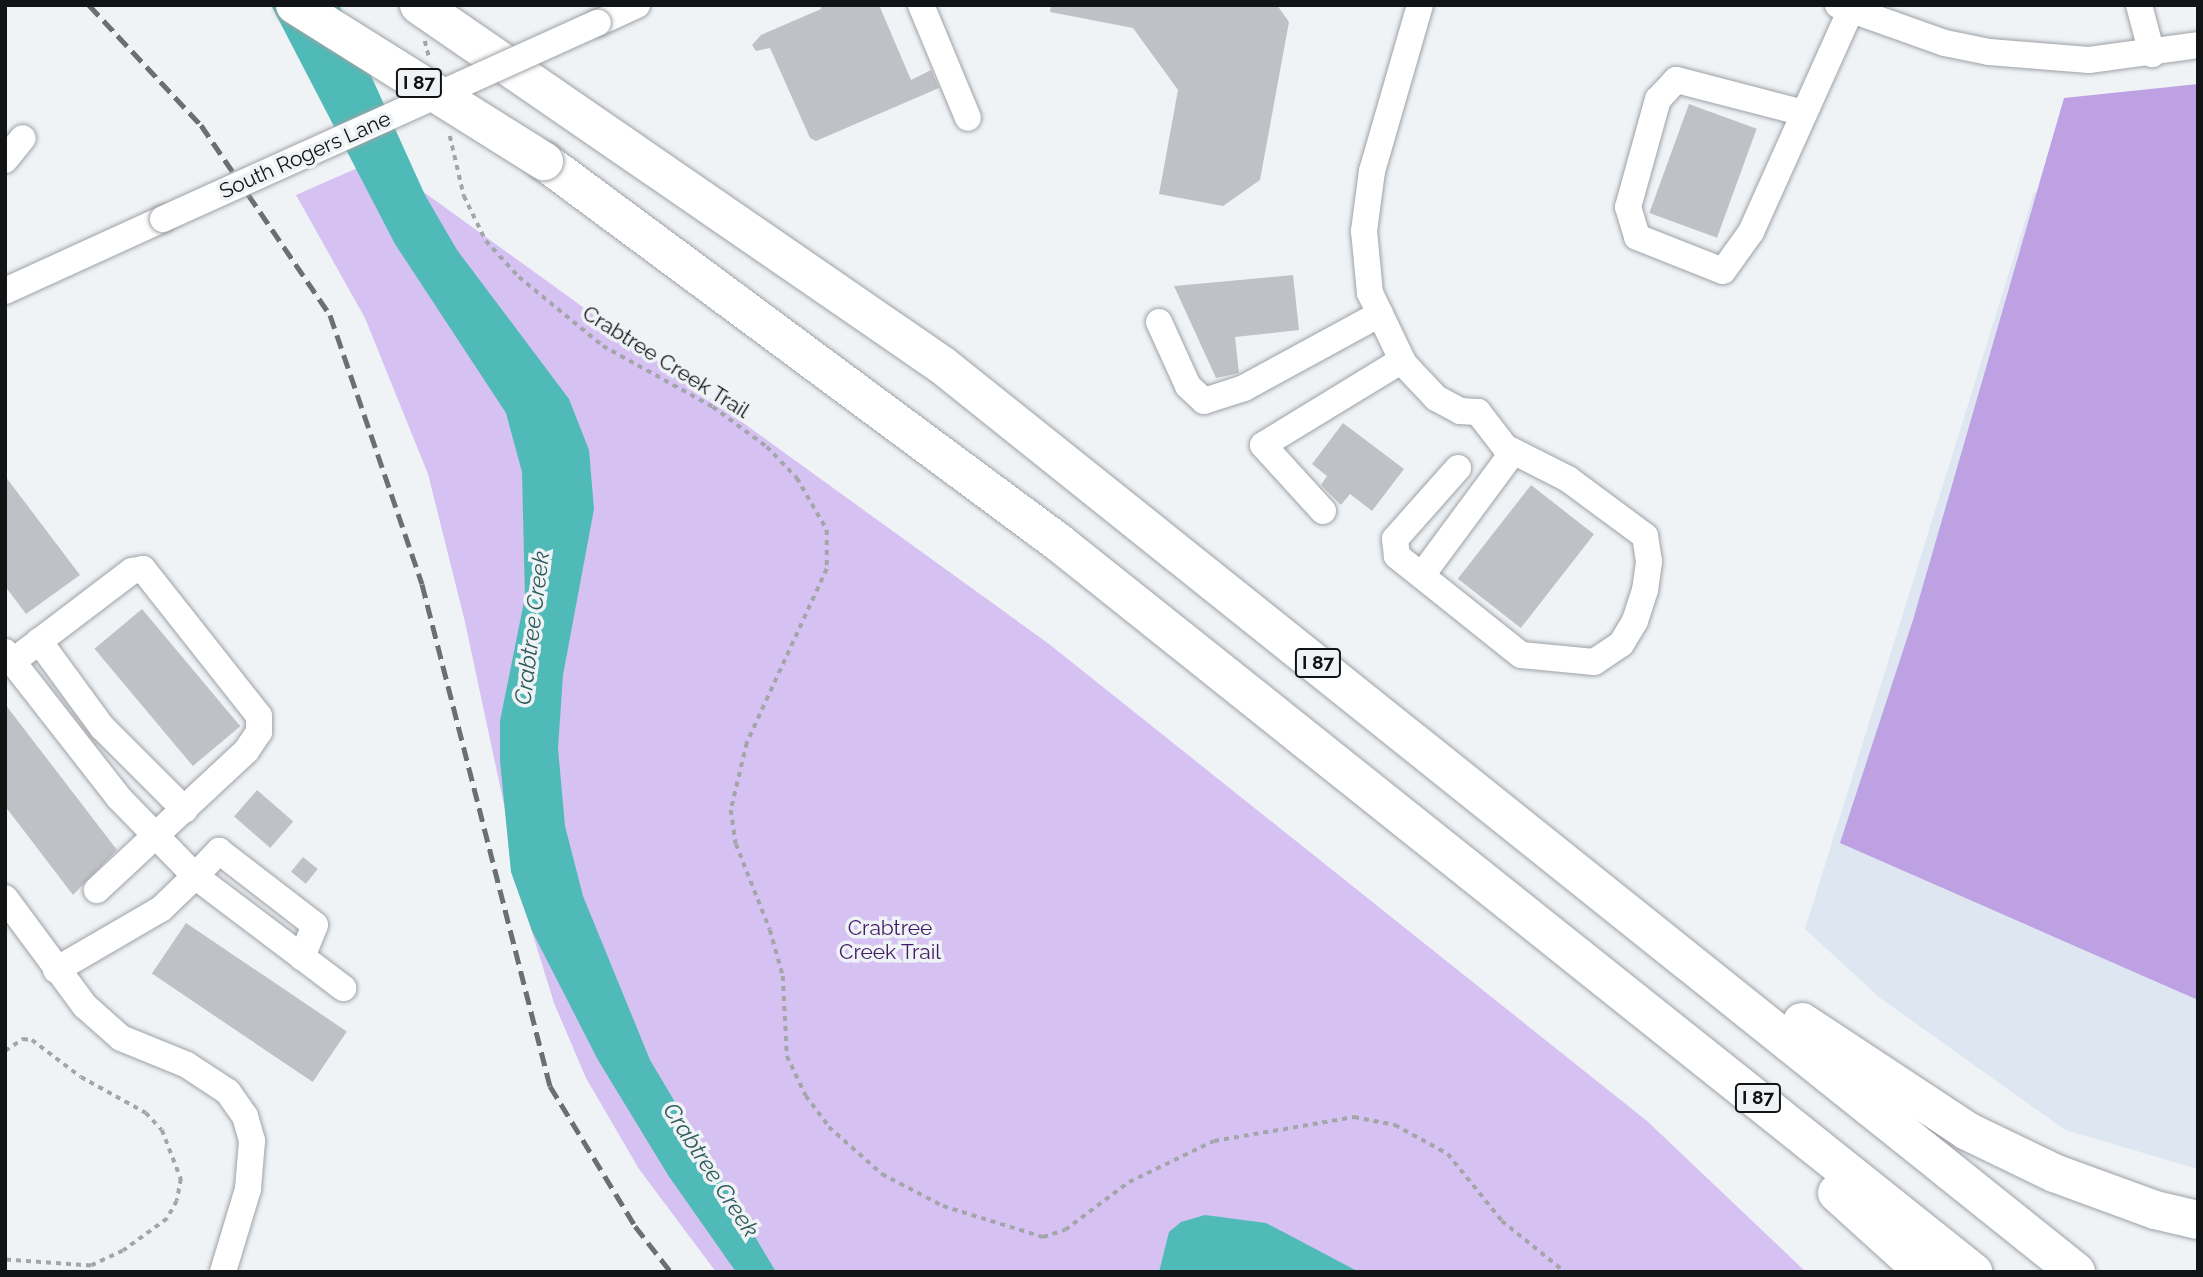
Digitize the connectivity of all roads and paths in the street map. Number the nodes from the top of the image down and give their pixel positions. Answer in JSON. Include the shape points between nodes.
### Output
{"nodes":[{"id":1,"x":295,"y":5,"type":"edge"},
{"id":2,"x":638,"y":5,"type":"edge"},
{"id":3,"x":921,"y":5,"type":"edge"},
{"id":4,"x":1420,"y":5,"type":"edge"},
{"id":5,"x":2139,"y":5,"type":"edge"},
{"id":6,"x":1844,"y":8,"type":"edge"},
{"id":7,"x":421,"y":18,"type":"edge"},
{"id":8,"x":2198,"y":45,"type":"edge"},
{"id":9,"x":2152,"y":54,"type":"junction"},
{"id":10,"x":432,"y":70,"type":"dead end"},
{"id":11,"x":1804,"y":113,"type":"junction"},
{"id":12,"x":968,"y":118,"type":"dead end"},
{"id":13,"x":450,"y":134,"type":"dead end"},
{"id":14,"x":23,"y":138,"type":"dead end"},
{"id":15,"x":5,"y":160,"type":"edge"},
{"id":16,"x":5,"y":291,"type":"edge"},
{"id":17,"x":1380,"y":314,"type":"junction"},
{"id":18,"x":1159,"y":322,"type":"dead end"},
{"id":19,"x":1402,"y":360,"type":"junction"},
{"id":20,"x":1513,"y":452,"type":"junction"},
{"id":21,"x":1458,"y":468,"type":"dead end"},
{"id":22,"x":1323,"y":511,"type":"dead end"},
{"id":23,"x":1422,"y":575,"type":"junction"},
{"id":24,"x":39,"y":641,"type":"junction"},
{"id":25,"x":11,"y":668,"type":"edge"},
{"id":26,"x":185,"y":810,"type":"junction"},
{"id":27,"x":157,"y":837,"type":"junction"},
{"id":28,"x":195,"y":876,"type":"junction"},
{"id":29,"x":97,"y":890,"type":"dead end"},
{"id":30,"x":5,"y":898,"type":"edge"},
{"id":31,"x":1615,"y":900,"type":"junction"},
{"id":32,"x":1543,"y":925,"type":"junction"},
{"id":33,"x":56,"y":970,"type":"junction"},
{"id":34,"x":343,"y":988,"type":"dead end"},
{"id":35,"x":5,"y":1051,"type":"edge"},
{"id":36,"x":2198,"y":1220,"type":"edge"},
{"id":37,"x":5,"y":1260,"type":"edge"},
{"id":38,"x":223,"y":1272,"type":"edge"},
{"id":39,"x":1565,"y":1272,"type":"edge"},
{"id":40,"x":1924,"y":1272,"type":"edge"},
{"id":41,"x":1973,"y":1272,"type":"edge"},
{"id":42,"x":2076,"y":1272,"type":"edge"}],
"edges":[{"from":1,"to":32,"type":"highway","number":"I 87","bridge":true,"via":[[544,161],[1058,542]]},
{"from":2,"to":16,"type":"street","name":"South Rogers Lane","bridge":true},
{"from":3,"to":12,"type":"street"},
{"from":4,"to":17,"type":"street","via":[[1372,171],[1364,232],[1370,293]]},
{"from":5,"to":9,"type":"street"},
{"from":6,"to":9,"type":"street","via":[[1945,43],[1989,52],[2090,60]]},
{"from":6,"to":11,"type":"street"},
{"from":7,"to":10,"type":"path"},
{"from":7,"to":31,"type":"highway","number":"I 87","via":[[538,84],[942,365]]},
{"from":8,"to":9,"type":"street"},
{"from":11,"to":11,"type":"street","via":[[1751,232],[1723,271],[1637,237],[1628,207],[1658,99],[1676,80]]},
{"from":13,"to":39,"type":"path","name":"Crabtree Creek Trail","via":[[464,195],[486,242],[519,277],[603,346],[713,407],[767,447],[797,478],[827,530],[827,569],[747,743],[731,810],[736,844],[783,975],[787,1056],[806,1096],[830,1127],[882,1174],[943,1206],[1043,1237],[1065,1230],[1129,1182],[1213,1140],[1354,1118],[1395,1125],[1448,1154],[1502,1221]]},
{"from":14,"to":15,"type":"street"},
{"from":17,"to":18,"type":"street","via":[[1244,388],[1204,401],[1188,386]]},
{"from":17,"to":19,"type":"street"},
{"from":19,"to":20,"type":"street","via":[[1436,398],[1460,411],[1478,412]]},
{"from":19,"to":22,"type":"street","via":[[1263,445]]},
{"from":20,"to":23,"type":"street"},
{"from":20,"to":23,"type":"street","via":[[1568,479],[1645,536],[1649,562],[1645,590],[1621,644],[1594,662],[1521,655]]},
{"from":21,"to":23,"type":"street","via":[[1395,539],[1393,552]]},
{"from":24,"to":25,"type":"street"},
{"from":24,"to":26,"type":"street","via":[[102,727]]},
{"from":24,"to":26,"type":"street","via":[[132,570],[143,569],[160,588],[259,716],[259,732],[246,751]]},
{"from":25,"to":27,"type":"street"},
{"from":26,"to":27,"type":"street"},
{"from":27,"to":28,"type":"street"},
{"from":27,"to":29,"type":"street"},
{"from":28,"to":33,"type":"street","via":[[161,909]]},
{"from":28,"to":34,"type":"street"},
{"from":30,"to":33,"type":"street"},
{"from":31,"to":36,"type":"highway","via":[[1967,1131],[2054,1173],[2155,1210]]},
{"from":31,"to":42,"type":"highway","number":"I 87"},
{"from":32,"to":40,"type":"highway"},
{"from":32,"to":41,"type":"highway","number":"I 87"},
{"from":33,"to":38,"type":"street","via":[[85,1006],[121,1038],[187,1065],[228,1092],[245,1116],[252,1141],[248,1189]]},
{"from":35,"to":37,"type":"path","via":[[32,1040],[80,1077],[146,1113],[162,1130],[181,1179],[167,1219],[92,1266]]}]}
